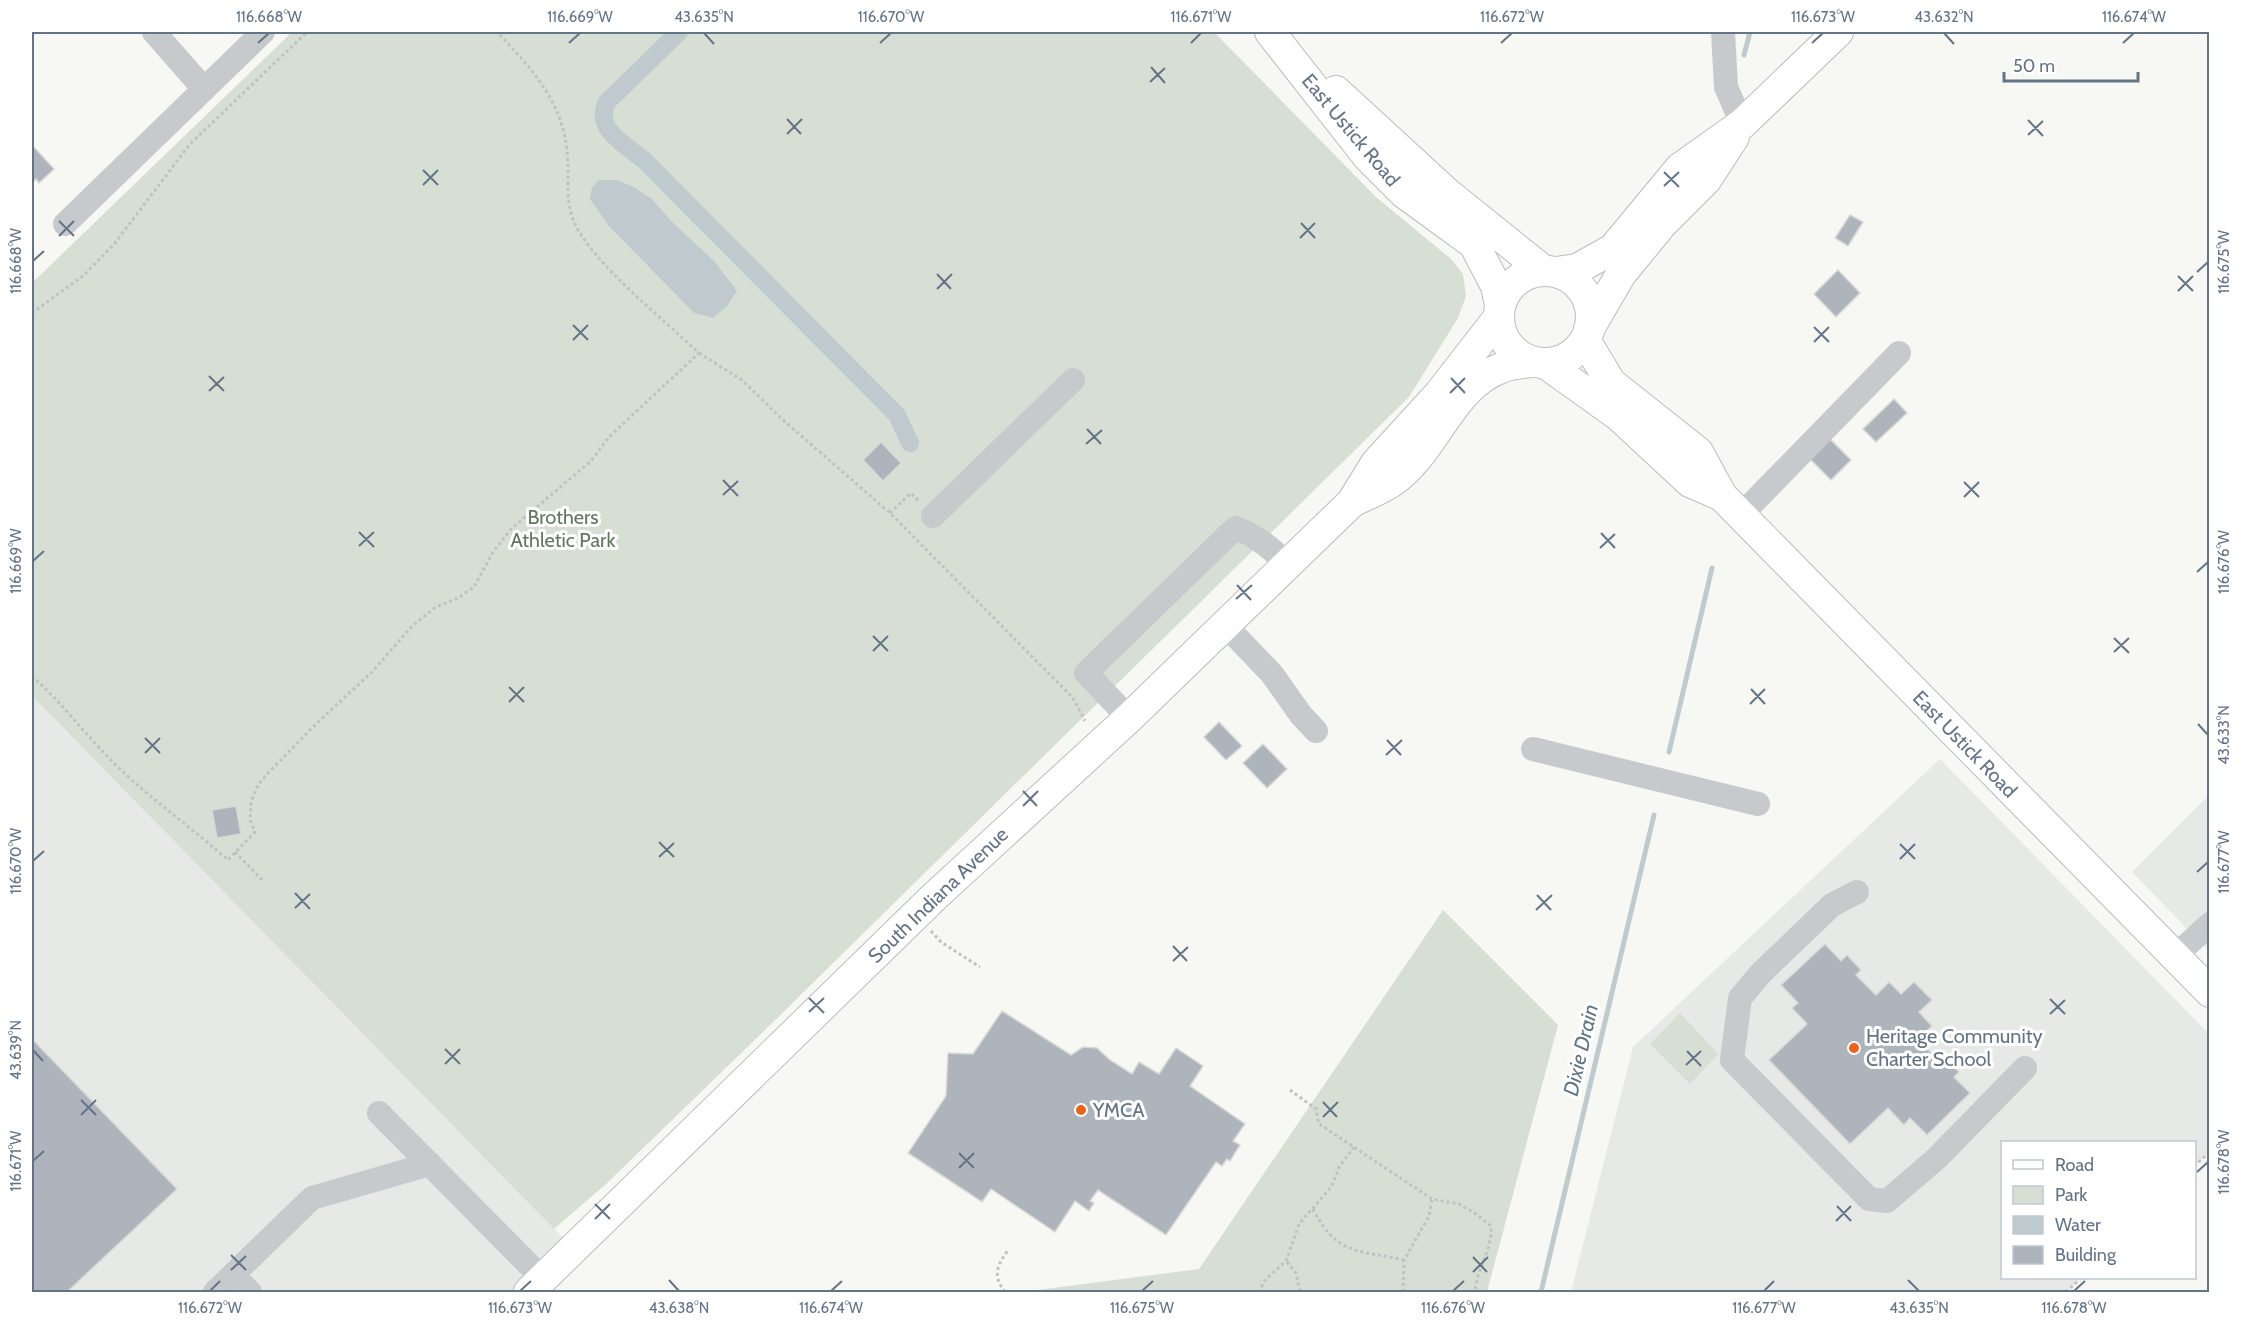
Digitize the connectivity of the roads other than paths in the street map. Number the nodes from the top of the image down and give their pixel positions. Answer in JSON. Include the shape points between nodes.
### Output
{"nodes":[{"id":1,"x":154,"y":32,"type":"edge"},
{"id":2,"x":263,"y":32,"type":"edge"},
{"id":3,"x":1272,"y":32,"type":"edge"},
{"id":4,"x":1723,"y":32,"type":"edge"},
{"id":5,"x":1838,"y":32,"type":"edge"},
{"id":6,"x":204,"y":89,"type":"junction"},
{"id":7,"x":1742,"y":124,"type":"junction"},
{"id":8,"x":64,"y":224,"type":"dead end"},
{"id":9,"x":1550,"y":272,"type":"junction"},
{"id":10,"x":1499,"y":311,"type":"junction"},
{"id":11,"x":1587,"y":334,"type":"junction"},
{"id":12,"x":1899,"y":353,"type":"dead end"},
{"id":13,"x":1539,"y":362,"type":"junction"},
{"id":14,"x":1073,"y":380,"type":"dead end"},
{"id":15,"x":1352,"y":502,"type":"junction"},
{"id":16,"x":1731,"y":506,"type":"junction"},
{"id":17,"x":933,"y":516,"type":"road end"},
{"id":18,"x":1288,"y":565,"type":"junction"},
{"id":19,"x":1226,"y":625,"type":"junction"},
{"id":20,"x":1129,"y":718,"type":"junction"},
{"id":21,"x":1316,"y":730,"type":"dead end"},
{"id":22,"x":1533,"y":749,"type":"dead end"},
{"id":23,"x":1758,"y":804,"type":"dead end"},
{"id":24,"x":1857,"y":892,"type":"dead end"},
{"id":25,"x":2210,"y":924,"type":"edge"},
{"id":26,"x":2174,"y":957,"type":"junction"},
{"id":27,"x":2210,"y":992,"type":"edge"},
{"id":28,"x":2025,"y":1068,"type":"dead end"},
{"id":29,"x":379,"y":1113,"type":"dead end"},
{"id":30,"x":430,"y":1164,"type":"junction"},
{"id":31,"x":233,"y":1275,"type":"junction"},
{"id":32,"x":536,"y":1286,"type":"edge"},
{"id":33,"x":215,"y":1293,"type":"edge"},
{"id":34,"x":250,"y":1293,"type":"edge"}],
"edges":[{"from":1,"to":6,"type":"street"},
{"from":2,"to":6,"type":"street"},
{"from":3,"to":9,"type":"main road","name":"East Ustick Road","via":[[1398,150]]},
{"from":3,"to":10,"type":"main road","name":"East Ustick Road","via":[[1368,157],[1404,193],[1474,244],[1496,286]]},
{"from":4,"to":7,"type":"street","via":[[1725,87]]},
{"from":5,"to":7,"type":"main road"},
{"from":6,"to":8,"type":"street"},
{"from":7,"to":9,"type":"main road","via":[[1680,168],[1613,249],[1577,269]]},
{"from":7,"to":11,"type":"main road","via":[[1706,180],[1662,224],[1621,274]]},
{"from":9,"to":10,"type":"main road","via":[[1521,277],[1504,294]]},
{"from":9,"to":11,"type":"main road","via":[[1568,277],[1585,294],[1590,311]]},
{"from":10,"to":13,"type":"main road","via":[[1505,340],[1512,350]]},
{"from":10,"to":15,"type":"main road","name":"South Indiana Avenue","via":[[1439,394],[1376,464]]},
{"from":11,"to":13,"type":"main road","via":[[1568,357]]},
{"from":11,"to":16,"type":"main road","name":"East Ustick Road","via":[[1611,383],[1698,452]]},
{"from":12,"to":16,"type":"street"},
{"from":13,"to":15,"type":"main road","name":"South Indiana Avenue","via":[[1502,367],[1481,378],[1394,481]]},
{"from":13,"to":16,"type":"main road","name":"East Ustick Road","via":[[1619,416],[1690,482]]},
{"from":14,"to":17,"type":"street"},
{"from":15,"to":18,"type":"main road","name":"South Indiana Avenue"},
{"from":16,"to":26,"type":"main road","name":"East Ustick Road"},
{"from":18,"to":19,"type":"main road","name":"South Indiana Avenue"},
{"from":18,"to":20,"type":"street","via":[[1267,543],[1236,528],[1220,543],[1086,674]]},
{"from":19,"to":20,"type":"main road","name":"South Indiana Avenue"},
{"from":19,"to":21,"type":"street","via":[[1272,674]]},
{"from":20,"to":32,"type":"main road","name":"South Indiana Avenue","via":[[1010,825]]},
{"from":22,"to":23,"type":"street"},
{"from":24,"to":28,"type":"street","via":[[1832,905],[1740,998],[1732,1060],[1869,1199],[1887,1201],[1936,1158]]},
{"from":25,"to":26,"type":"street"},
{"from":26,"to":27,"type":"main road","name":"East Ustick Road"},
{"from":29,"to":30,"type":"street"},
{"from":30,"to":31,"type":"street","via":[[312,1198]]},
{"from":30,"to":32,"type":"street"},
{"from":31,"to":33,"type":"street"},
{"from":31,"to":34,"type":"street"}]}
